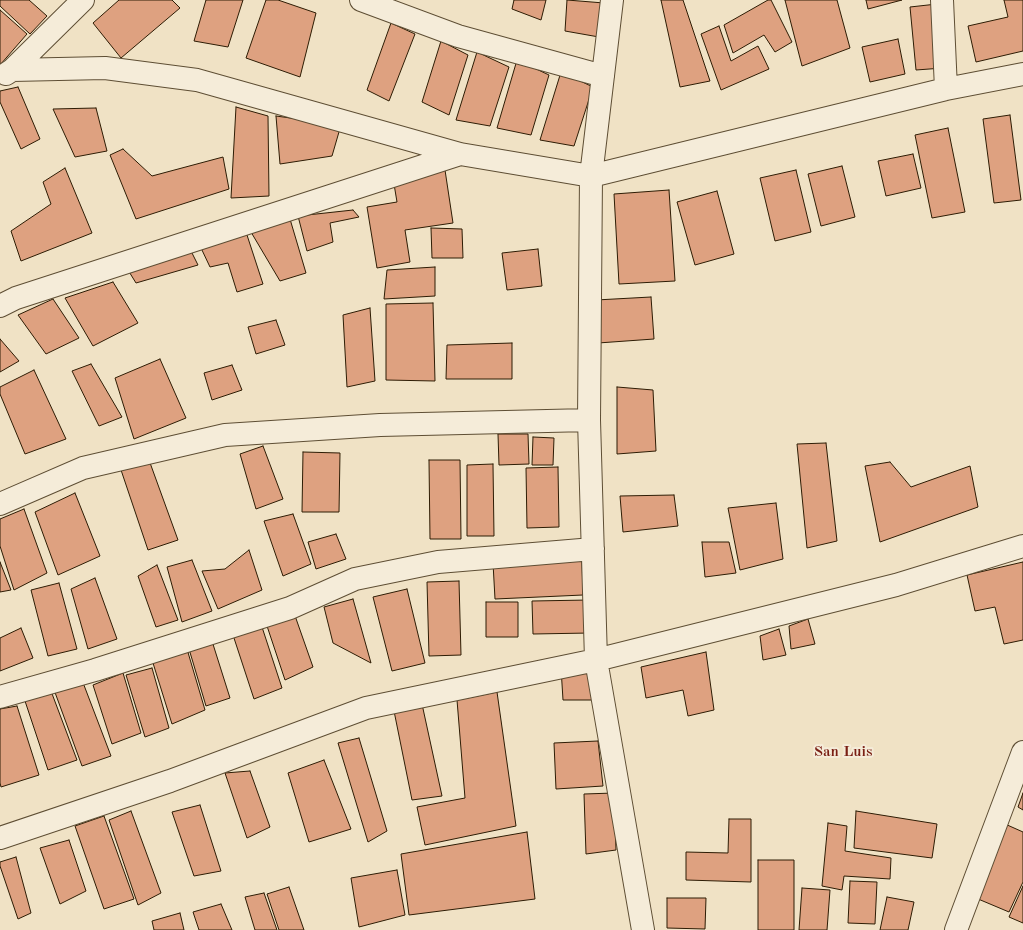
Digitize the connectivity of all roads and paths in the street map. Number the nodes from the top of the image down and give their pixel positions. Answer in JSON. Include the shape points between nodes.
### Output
{"nodes":[{"id":1,"x":83,"y":0,"type":"edge"},
{"id":2,"x":361,"y":0,"type":"edge"},
{"id":3,"x":612,"y":0,"type":"edge"},
{"id":4,"x":942,"y":0,"type":"edge"},
{"id":5,"x":6,"y":74,"type":"edge"},
{"id":6,"x":1023,"y":74,"type":"edge"},
{"id":7,"x":603,"y":76,"type":"junction"},
{"id":8,"x":946,"y":89,"type":"junction"},
{"id":9,"x":460,"y":154,"type":"junction"},
{"id":10,"x":591,"y":176,"type":"junction"},
{"id":11,"x":0,"y":306,"type":"edge"},
{"id":12,"x":589,"y":420,"type":"junction"},
{"id":13,"x":0,"y":504,"type":"edge"},
{"id":14,"x":1023,"y":546,"type":"edge"},
{"id":15,"x":593,"y":549,"type":"junction"},
{"id":16,"x":596,"y":660,"type":"junction"},
{"id":17,"x":0,"y":697,"type":"edge"},
{"id":18,"x":1023,"y":752,"type":"edge"},
{"id":19,"x":0,"y":838,"type":"edge"},
{"id":20,"x":643,"y":930,"type":"edge"},
{"id":21,"x":956,"y":930,"type":"edge"}],
"edges":[{"from":1,"to":5,"type":"street"},
{"from":2,"to":7,"type":"street","via":[[458,36]]},
{"from":3,"to":7,"type":"street"},
{"from":4,"to":8,"type":"street"},
{"from":5,"to":9,"type":"street","via":[[105,68],[197,80]]},
{"from":6,"to":8,"type":"street"},
{"from":7,"to":10,"type":"street"},
{"from":8,"to":10,"type":"street"},
{"from":9,"to":10,"type":"street"},
{"from":9,"to":11,"type":"street","via":[[16,298]]},
{"from":10,"to":12,"type":"street"},
{"from":12,"to":13,"type":"street","via":[[380,425],[225,435],[83,468]]},
{"from":12,"to":15,"type":"street"},
{"from":14,"to":16,"type":"street","via":[[896,585]]},
{"from":15,"to":16,"type":"street"},
{"from":15,"to":17,"type":"street","via":[[438,562],[355,579],[290,608],[95,670]]},
{"from":16,"to":19,"type":"street","via":[[366,708],[170,781]]},
{"from":16,"to":20,"type":"street"},
{"from":18,"to":21,"type":"street"}]}
